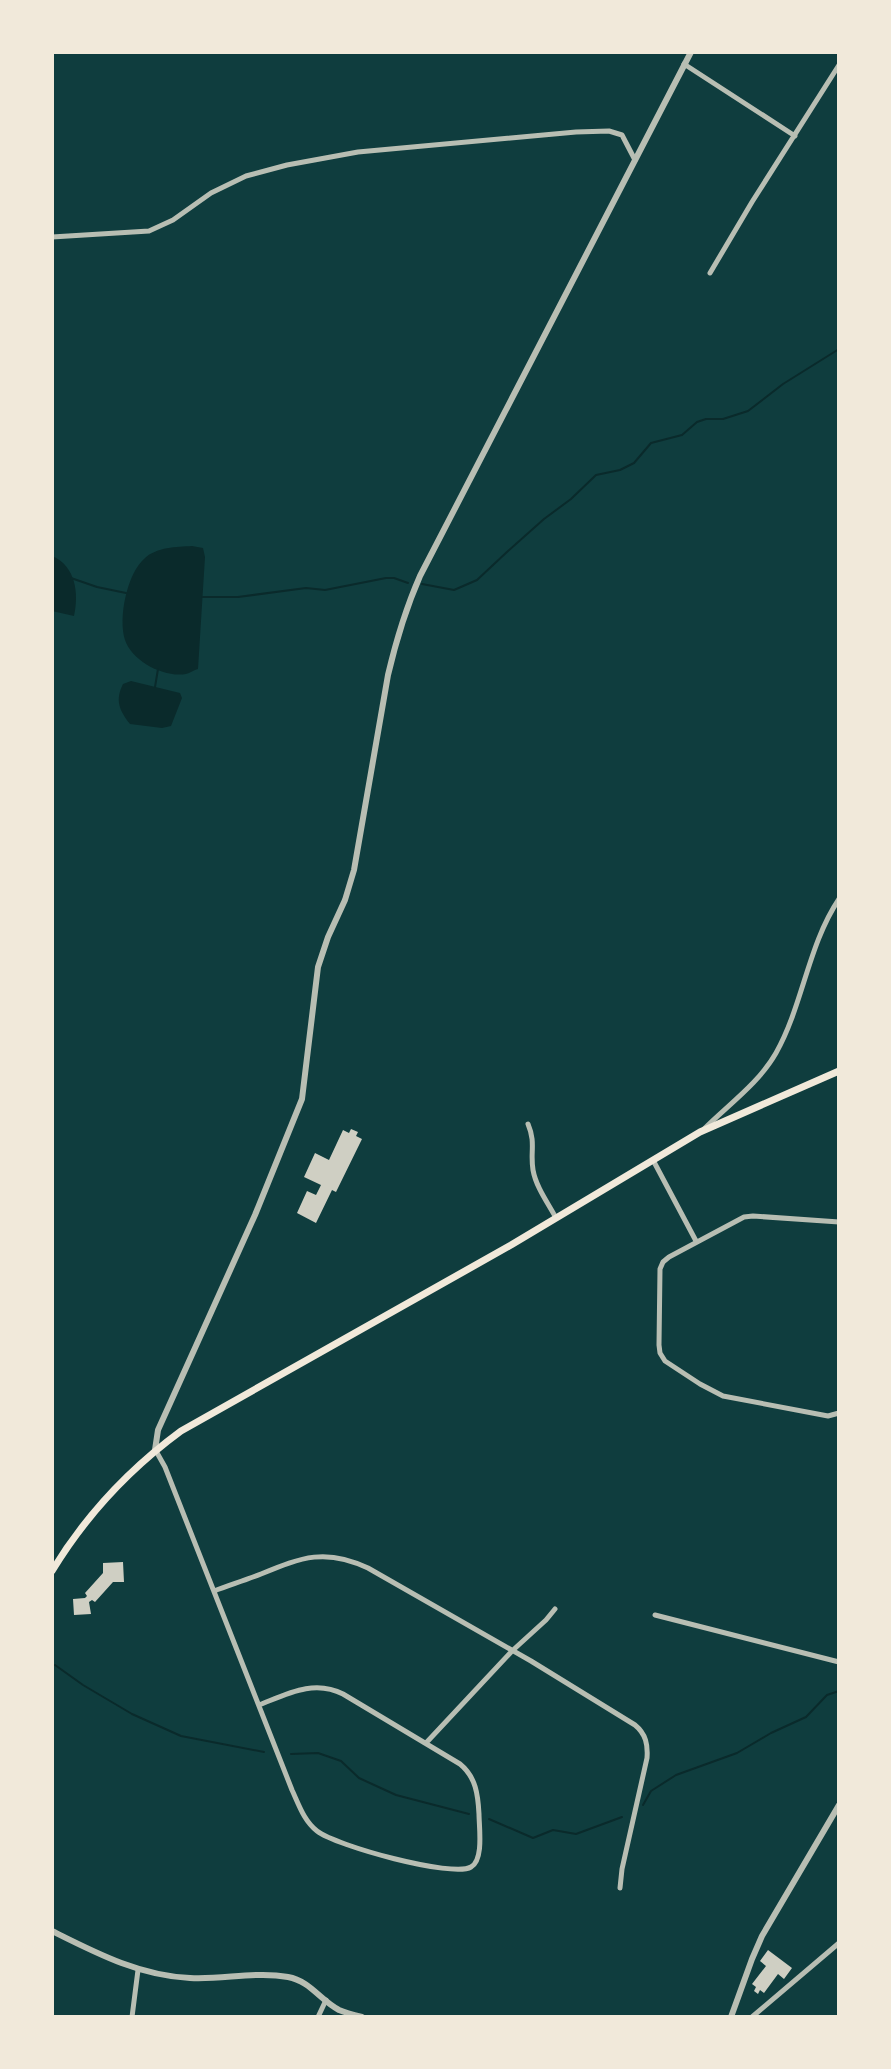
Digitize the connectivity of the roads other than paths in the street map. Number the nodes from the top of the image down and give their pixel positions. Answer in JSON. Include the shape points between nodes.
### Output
{"nodes":[{"id":1,"x":691,"y":52,"type":"edge"},
{"id":2,"x":684,"y":64,"type":"junction"},
{"id":3,"x":839,"y":65,"type":"edge"},
{"id":4,"x":795,"y":136,"type":"junction"},
{"id":5,"x":635,"y":160,"type":"junction"},
{"id":6,"x":52,"y":237,"type":"edge"},
{"id":7,"x":710,"y":273,"type":"dead end"},
{"id":8,"x":839,"y":899,"type":"edge"},
{"id":9,"x":839,"y":1071,"type":"edge"},
{"id":10,"x":528,"y":1124,"type":"dead end"},
{"id":11,"x":700,"y":1132,"type":"junction"},
{"id":12,"x":653,"y":1160,"type":"junction"},
{"id":13,"x":556,"y":1218,"type":"junction"},
{"id":14,"x":839,"y":1222,"type":"edge"},
{"id":15,"x":696,"y":1241,"type":"junction"},
{"id":16,"x":839,"y":1413,"type":"edge"},
{"id":17,"x":155,"y":1450,"type":"junction"},
{"id":18,"x":52,"y":1571,"type":"edge"},
{"id":19,"x":214,"y":1591,"type":"junction"},
{"id":20,"x":555,"y":1609,"type":"dead end"},
{"id":21,"x":655,"y":1615,"type":"dead end"},
{"id":22,"x":512,"y":1651,"type":"junction"},
{"id":23,"x":839,"y":1662,"type":"edge"},
{"id":24,"x":259,"y":1705,"type":"junction"},
{"id":25,"x":426,"y":1743,"type":"junction"},
{"id":26,"x":839,"y":1805,"type":"edge"},
{"id":27,"x":620,"y":1888,"type":"dead end"},
{"id":28,"x":52,"y":1931,"type":"edge"},
{"id":29,"x":839,"y":1943,"type":"edge"},
{"id":30,"x":138,"y":1970,"type":"junction"},
{"id":31,"x":326,"y":2000,"type":"junction"},
{"id":32,"x":132,"y":2017,"type":"edge"},
{"id":33,"x":318,"y":2017,"type":"edge"},
{"id":34,"x":362,"y":2017,"type":"edge"},
{"id":35,"x":731,"y":2017,"type":"edge"},
{"id":36,"x":752,"y":2017,"type":"edge"}],
"edges":[{"from":1,"to":2,"type":"street"},
{"from":2,"to":4,"type":"street"},
{"from":2,"to":5,"type":"street"},
{"from":3,"to":4,"type":"street"},
{"from":4,"to":7,"type":"street"},
{"from":5,"to":6,"type":"street","via":[[622,135],[609,131],[358,152],[246,176],[149,231]]},
{"from":5,"to":17,"type":"street","via":[[408,605],[388,675],[354,870],[318,967],[302,1099],[158,1430]]},
{"from":8,"to":11,"type":"street","via":[[774,1057]]},
{"from":9,"to":11,"type":"main road"},
{"from":10,"to":13,"type":"street","via":[[536,1182]]},
{"from":11,"to":12,"type":"main road"},
{"from":12,"to":13,"type":"main road"},
{"from":12,"to":15,"type":"street"},
{"from":13,"to":17,"type":"main road"},
{"from":14,"to":15,"type":"street","via":[[750,1216]]},
{"from":15,"to":16,"type":"street","via":[[660,1269],[659,1350],[665,1361],[734,1400],[828,1416]]},
{"from":17,"to":18,"type":"main road","via":[[104,1498]]},
{"from":17,"to":19,"type":"street"},
{"from":19,"to":22,"type":"street","via":[[300,1558],[343,1558]]},
{"from":19,"to":24,"type":"street"},
{"from":20,"to":22,"type":"street"},
{"from":21,"to":23,"type":"street"},
{"from":22,"to":25,"type":"street"},
{"from":22,"to":27,"type":"street","via":[[627,1719],[645,1736],[647,1758]]},
{"from":24,"to":25,"type":"street","via":[[306,1688],[328,1687]]},
{"from":24,"to":25,"type":"street","via":[[303,1816],[316,1830],[390,1858],[470,1868],[480,1844],[474,1781],[460,1764]]},
{"from":26,"to":35,"type":"street","via":[[762,1936]]},
{"from":28,"to":30,"type":"street"},
{"from":29,"to":36,"type":"street"},
{"from":30,"to":31,"type":"street","via":[[190,1978],[288,1977]]},
{"from":30,"to":32,"type":"street"},
{"from":31,"to":33,"type":"street"},
{"from":31,"to":34,"type":"street"}]}
